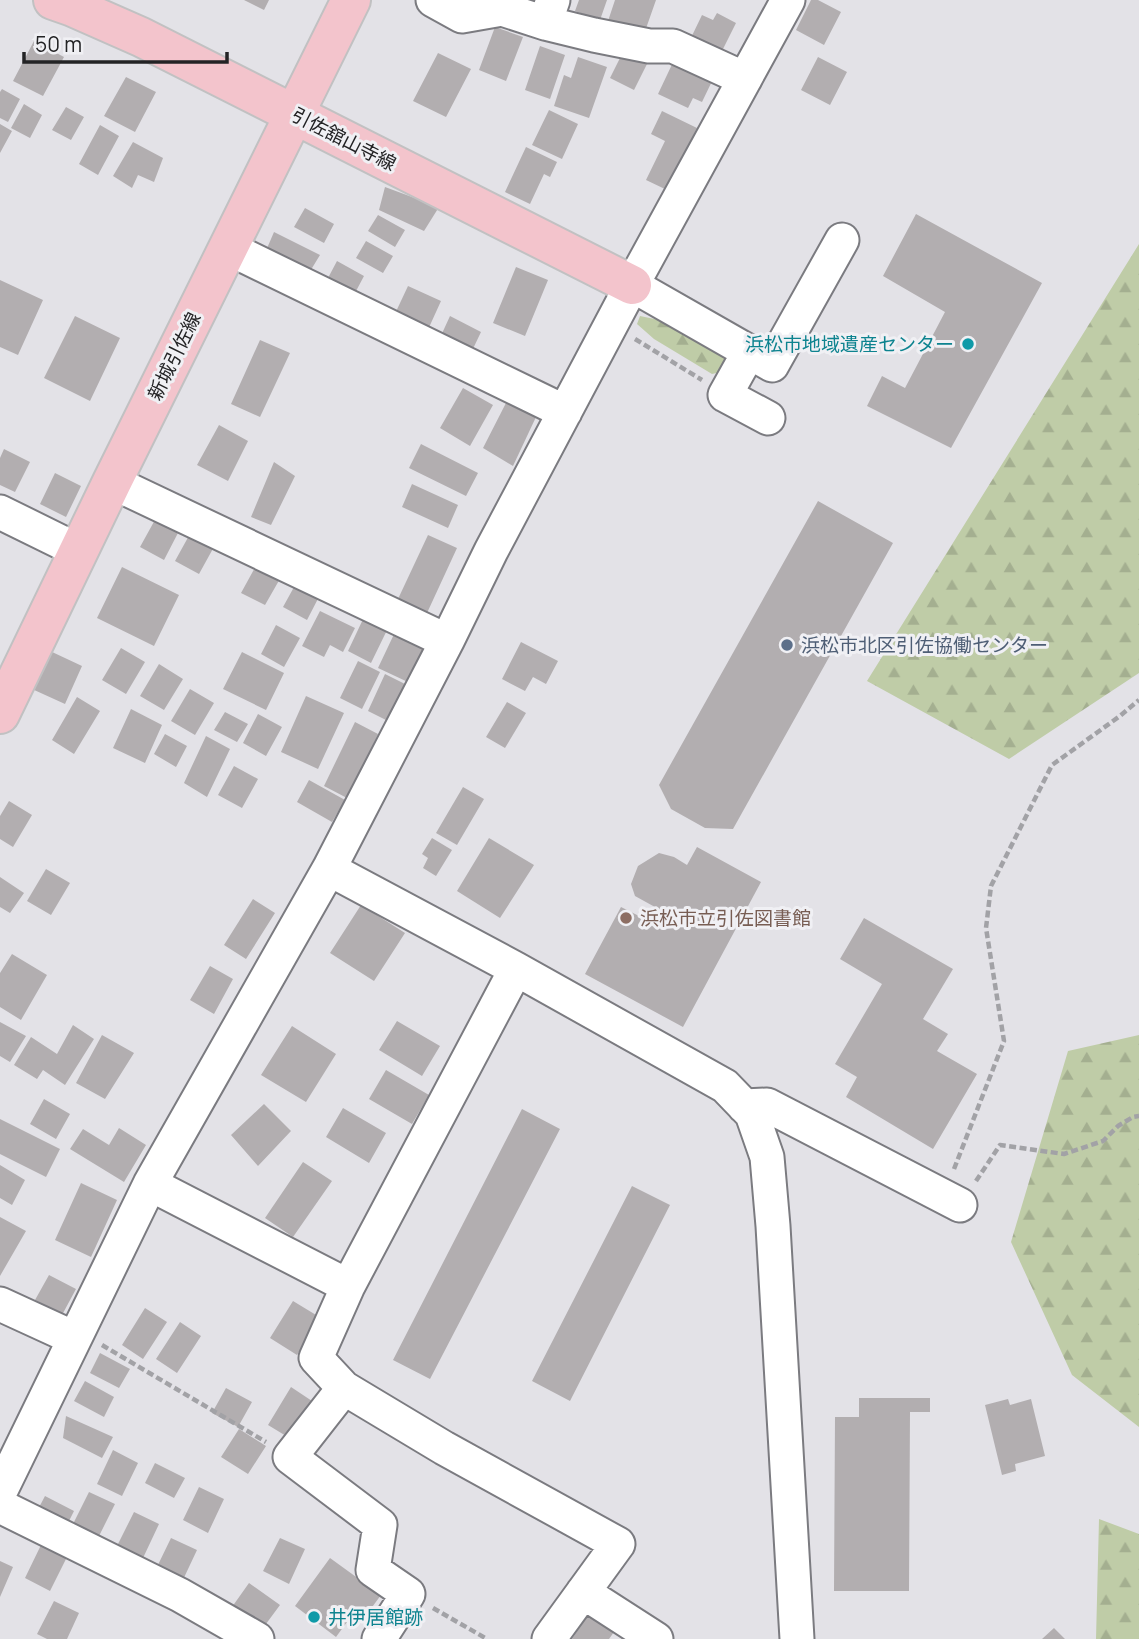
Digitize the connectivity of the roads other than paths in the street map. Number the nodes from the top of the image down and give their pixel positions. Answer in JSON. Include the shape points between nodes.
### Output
{"nodes":[{"id":1,"x":52,"y":0,"type":"edge"},
{"id":2,"x":351,"y":0,"type":"edge"},
{"id":3,"x":433,"y":0,"type":"edge"},
{"id":4,"x":788,"y":0,"type":"edge"},
{"id":5,"x":549,"y":12,"type":"edge"},
{"id":6,"x":744,"y":79,"type":"junction"},
{"id":7,"x":295,"y":113,"type":"junction"},
{"id":8,"x":842,"y":240,"type":"dead end"},
{"id":9,"x":228,"y":248,"type":"junction"},
{"id":10,"x":632,"y":285,"type":"junction"},
{"id":11,"x":749,"y":352,"type":"junction"},
{"id":12,"x":565,"y":412,"type":"junction"},
{"id":13,"x":768,"y":418,"type":"dead end"},
{"id":14,"x":112,"y":482,"type":"junction"},
{"id":15,"x":0,"y":512,"type":"edge"},
{"id":16,"x":79,"y":551,"type":"junction"},
{"id":17,"x":447,"y":640,"type":"junction"},
{"id":18,"x":0,"y":714,"type":"edge"},
{"id":19,"x":329,"y":869,"type":"junction"},
{"id":20,"x":516,"y":970,"type":"junction"},
{"id":21,"x":744,"y":1106,"type":"junction"},
{"id":22,"x":150,"y":1184,"type":"junction"},
{"id":23,"x":960,"y":1205,"type":"road end"},
{"id":24,"x":348,"y":1286,"type":"junction"},
{"id":25,"x":0,"y":1304,"type":"edge"},
{"id":26,"x":76,"y":1334,"type":"junction"},
{"id":27,"x":344,"y":1388,"type":"junction"},
{"id":28,"x":0,"y":1492,"type":"edge"},
{"id":29,"x":0,"y":1506,"type":"edge"},
{"id":30,"x":583,"y":1592,"type":"junction"},
{"id":31,"x":257,"y":1639,"type":"edge"},
{"id":32,"x":379,"y":1639,"type":"edge"},
{"id":33,"x":549,"y":1639,"type":"edge"},
{"id":34,"x":656,"y":1639,"type":"edge"},
{"id":35,"x":797,"y":1639,"type":"edge"}],
"edges":[{"from":1,"to":7,"type":"main road","name":"引佐舘山寺線","via":[[141,37]]},
{"from":2,"to":7,"type":"main road","name":"新城引佐線"},
{"from":3,"to":5,"type":"street","via":[[462,16],[502,9]]},
{"from":4,"to":6,"type":"street"},
{"from":5,"to":6,"type":"street","via":[[594,35],[673,46]]},
{"from":6,"to":10,"type":"street"},
{"from":7,"to":9,"type":"main road","name":"新城引佐線"},
{"from":7,"to":10,"type":"main road","name":"引佐舘山寺線"},
{"from":8,"to":11,"type":"street","via":[[772,365]]},
{"from":9,"to":12,"type":"street"},
{"from":9,"to":14,"type":"main road","name":"新城引佐線"},
{"from":10,"to":11,"type":"street"},
{"from":10,"to":12,"type":"street"},
{"from":11,"to":13,"type":"street","via":[[725,395]]},
{"from":12,"to":17,"type":"street"},
{"from":14,"to":16,"type":"main road","name":"新城引佐線"},
{"from":14,"to":17,"type":"street"},
{"from":15,"to":16,"type":"street"},
{"from":16,"to":18,"type":"main road","name":"新城引佐線"},
{"from":17,"to":19,"type":"street"},
{"from":19,"to":20,"type":"street"},
{"from":19,"to":22,"type":"street"},
{"from":20,"to":21,"type":"street","via":[[725,1086]]},
{"from":20,"to":24,"type":"street"},
{"from":21,"to":23,"type":"street","via":[[767,1105]]},
{"from":21,"to":35,"type":"street","via":[[752,1114],[767,1157]]},
{"from":22,"to":24,"type":"street"},
{"from":22,"to":26,"type":"street"},
{"from":24,"to":27,"type":"street","via":[[316,1358]]},
{"from":25,"to":26,"type":"street"},
{"from":26,"to":28,"type":"street"},
{"from":27,"to":30,"type":"street","via":[[618,1545]]},
{"from":27,"to":32,"type":"street","via":[[290,1457],[380,1525],[373,1570],[408,1594]]},
{"from":29,"to":31,"type":"street","via":[[180,1595]]},
{"from":30,"to":33,"type":"street"},
{"from":30,"to":34,"type":"street"}]}
